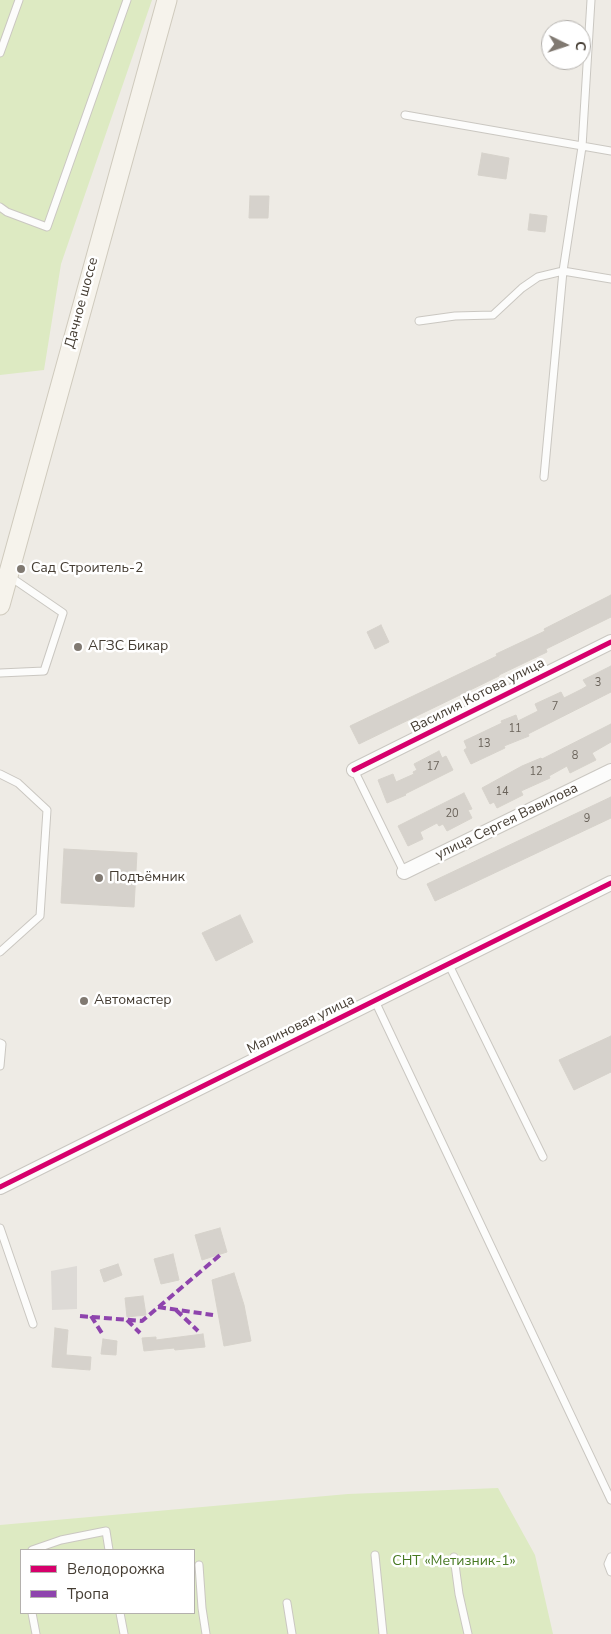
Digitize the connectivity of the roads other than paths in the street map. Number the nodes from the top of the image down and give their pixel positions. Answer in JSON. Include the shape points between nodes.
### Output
{"nodes":[{"id":1,"x":19,"y":0,"type":"edge"},
{"id":2,"x":127,"y":0,"type":"edge"},
{"id":3,"x":166,"y":0,"type":"edge"},
{"id":4,"x":591,"y":0,"type":"edge"},
{"id":5,"x":0,"y":53,"type":"edge"},
{"id":6,"x":405,"y":115,"type":"dead end"},
{"id":7,"x":582,"y":147,"type":"junction"},
{"id":8,"x":611,"y":151,"type":"edge"},
{"id":9,"x":0,"y":207,"type":"edge"},
{"id":10,"x":563,"y":271,"type":"junction"},
{"id":11,"x":611,"y":279,"type":"edge"},
{"id":12,"x":419,"y":322,"type":"dead end"},
{"id":13,"x":544,"y":477,"type":"dead end"},
{"id":14,"x":3,"y":590,"type":"edge"},
{"id":15,"x":611,"y":642,"type":"edge"},
{"id":16,"x":0,"y":673,"type":"edge"},
{"id":17,"x":354,"y":770,"type":"joint"},
{"id":18,"x":611,"y":771,"type":"edge"},
{"id":19,"x":0,"y":774,"type":"edge"},
{"id":20,"x":404,"y":872,"type":"joint"},
{"id":21,"x":611,"y":883,"type":"edge"},
{"id":22,"x":0,"y":952,"type":"edge"},
{"id":23,"x":449,"y":965,"type":"junction"},
{"id":24,"x":375,"y":1001,"type":"junction"},
{"id":25,"x":0,"y":1043,"type":"edge"},
{"id":26,"x":0,"y":1066,"type":"edge"},
{"id":27,"x":543,"y":1157,"type":"dead end"},
{"id":28,"x":0,"y":1187,"type":"edge"},
{"id":29,"x":0,"y":1228,"type":"edge"},
{"id":30,"x":34,"y":1324,"type":"dead end"},
{"id":31,"x":611,"y":1500,"type":"edge"},
{"id":32,"x":35,"y":1549,"type":"edge"},
{"id":33,"x":109,"y":1549,"type":"edge"},
{"id":34,"x":375,"y":1555,"type":"dead end"},
{"id":35,"x":454,"y":1557,"type":"dead end"},
{"id":36,"x":611,"y":1557,"type":"edge"},
{"id":37,"x":199,"y":1565,"type":"dead end"},
{"id":38,"x":611,"y":1572,"type":"edge"},
{"id":39,"x":287,"y":1603,"type":"dead end"},
{"id":40,"x":32,"y":1614,"type":"edge"},
{"id":41,"x":120,"y":1614,"type":"edge"},
{"id":42,"x":36,"y":1634,"type":"edge"},
{"id":43,"x":124,"y":1634,"type":"edge"},
{"id":44,"x":206,"y":1634,"type":"edge"},
{"id":45,"x":292,"y":1634,"type":"edge"},
{"id":46,"x":383,"y":1634,"type":"edge"},
{"id":47,"x":468,"y":1634,"type":"edge"}],
"edges":[{"from":1,"to":5,"type":"lane"},
{"from":2,"to":9,"type":"lane","via":[[47,227]]},
{"from":3,"to":14,"type":"main road","name":"Дачное шоссе"},
{"from":4,"to":7,"type":"lane"},
{"from":6,"to":7,"type":"lane"},
{"from":7,"to":8,"type":"lane"},
{"from":7,"to":10,"type":"lane"},
{"from":10,"to":11,"type":"lane"},
{"from":10,"to":12,"type":"lane","via":[[538,276],[492,315],[455,316]]},
{"from":10,"to":13,"type":"lane"},
{"from":14,"to":16,"type":"lane","via":[[63,613],[44,671]]},
{"from":15,"to":17,"type":"street","name":"Василия Котова улица"},
{"from":17,"to":20,"type":"lane"},
{"from":18,"to":20,"type":"street","name":"улица Сергея Вавилова"},
{"from":19,"to":22,"type":"lane","via":[[18,782],[47,810],[40,916]]},
{"from":21,"to":23,"type":"street","name":"Малиновая улица"},
{"from":23,"to":24,"type":"street","name":"Малиновая улица"},
{"from":23,"to":27,"type":"lane"},
{"from":24,"to":28,"type":"street","name":"Малиновая улица"},
{"from":24,"to":31,"type":"lane"},
{"from":25,"to":26,"type":"lane"},
{"from":29,"to":30,"type":"lane"},
{"from":32,"to":33,"type":"lane","via":[[106,1531]]},
{"from":34,"to":46,"type":"lane"},
{"from":35,"to":47,"type":"lane"},
{"from":36,"to":38,"type":"lane","via":[[608,1564]]},
{"from":37,"to":44,"type":"lane"},
{"from":39,"to":45,"type":"lane"},
{"from":40,"to":42,"type":"lane"},
{"from":41,"to":43,"type":"lane"}]}
